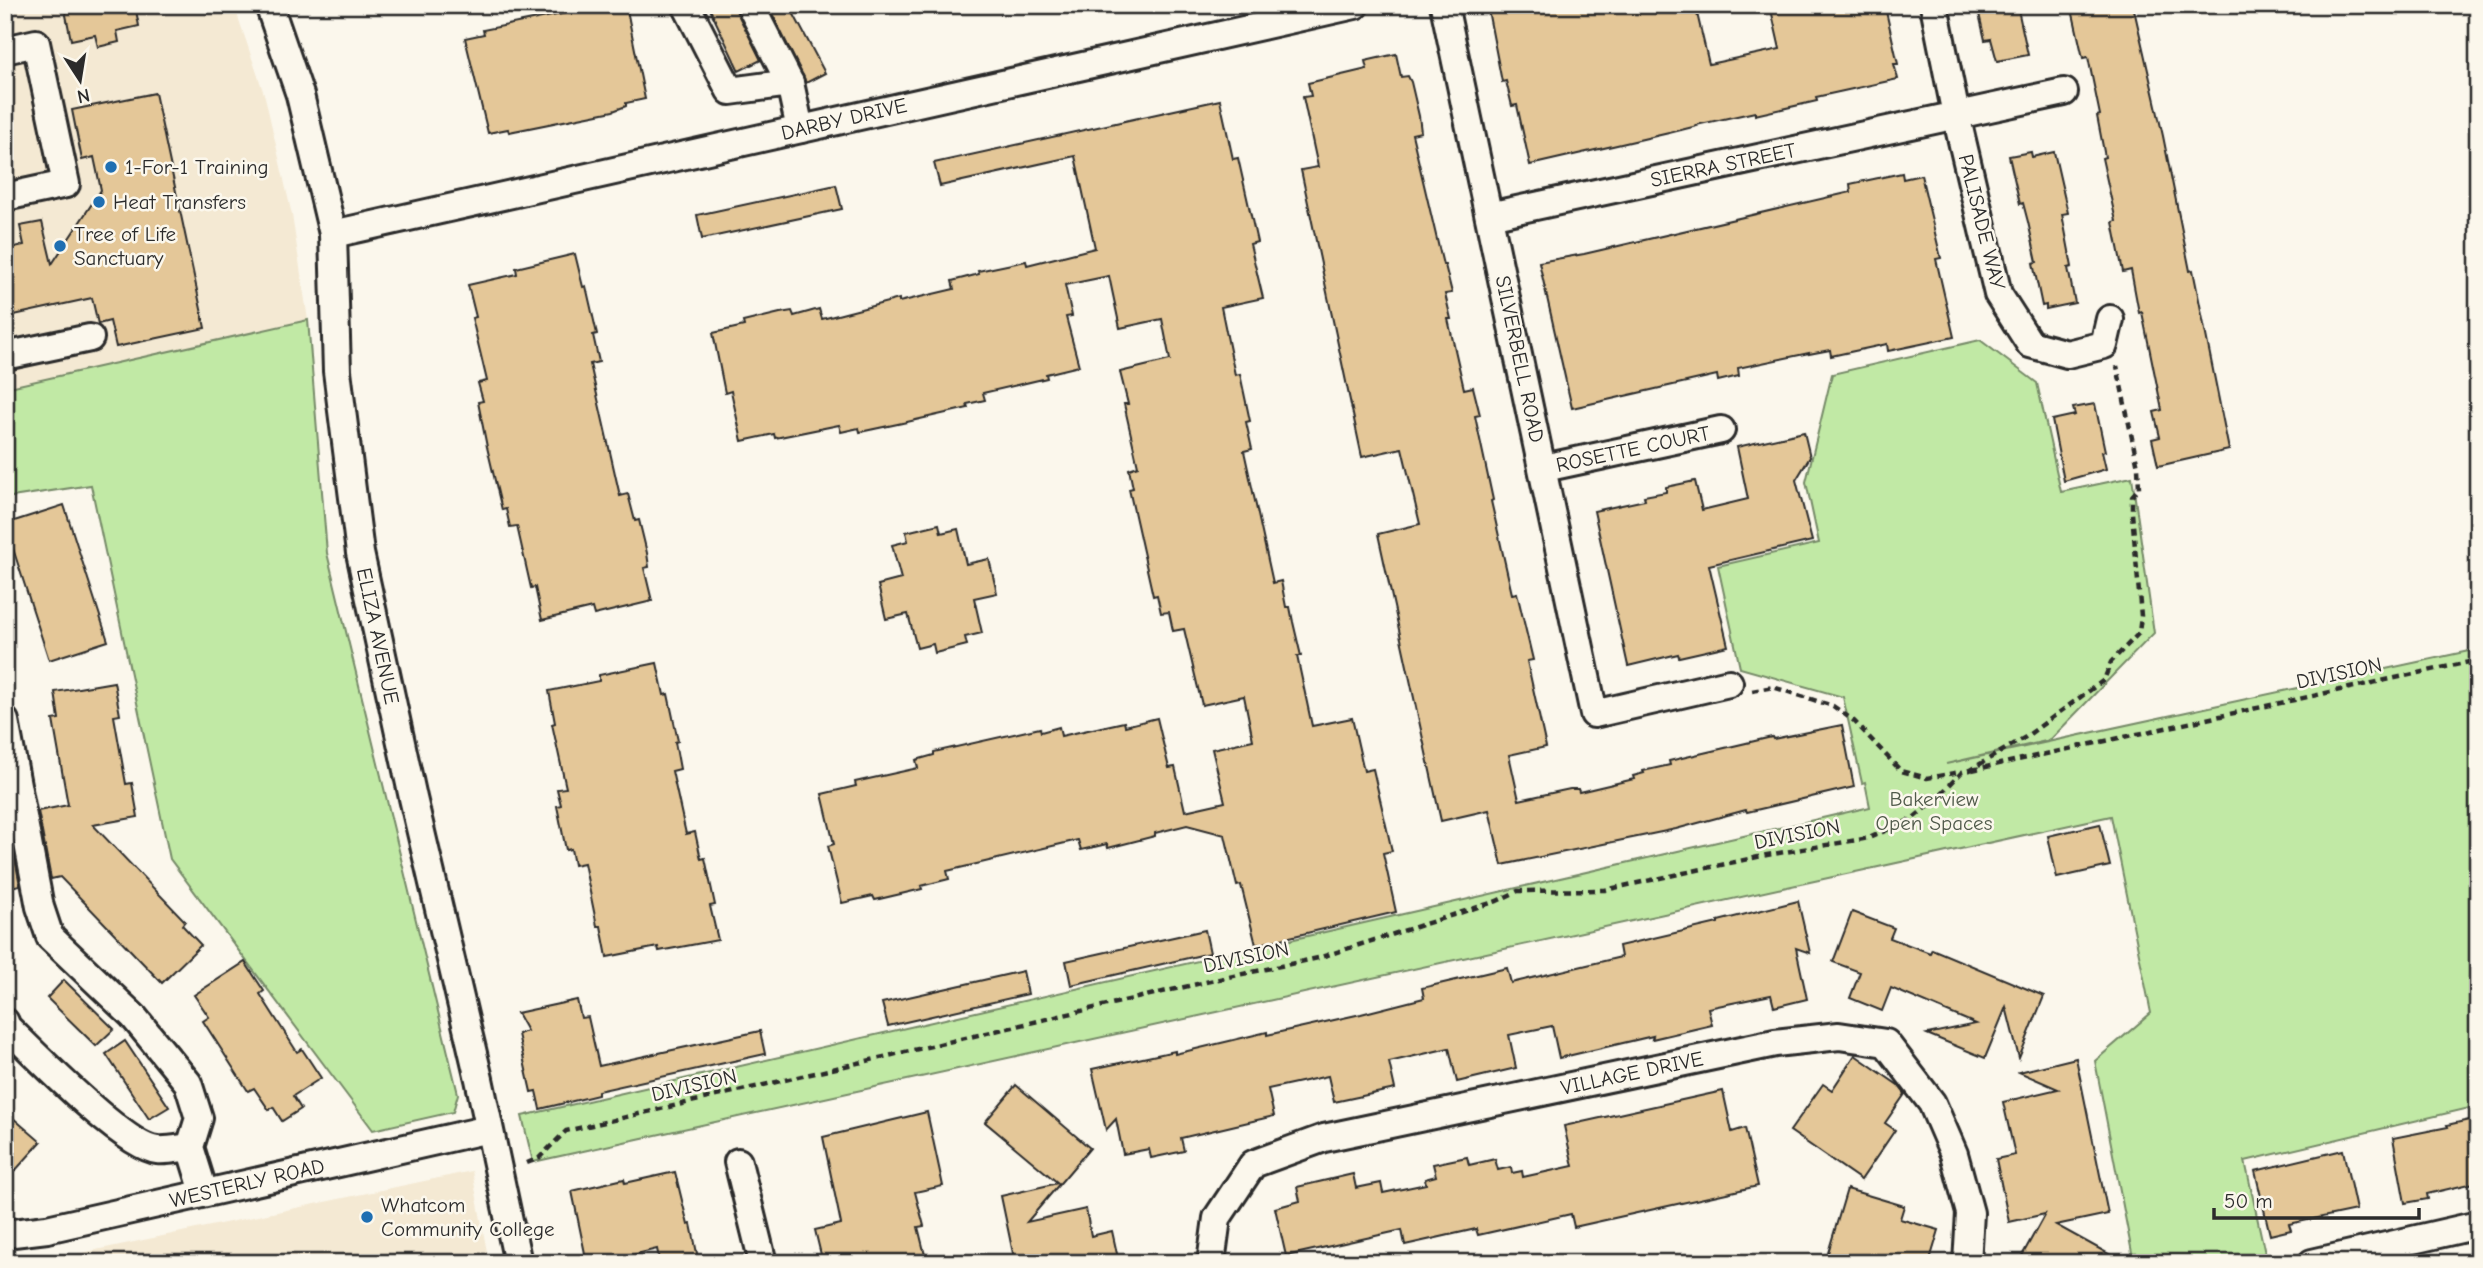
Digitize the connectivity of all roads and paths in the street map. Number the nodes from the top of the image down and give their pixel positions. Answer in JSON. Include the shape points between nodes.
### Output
{"nodes":[{"id":1,"x":269,"y":5,"type":"edge"},
{"id":2,"x":686,"y":5,"type":"edge"},
{"id":3,"x":750,"y":5,"type":"edge"},
{"id":4,"x":1355,"y":5,"type":"edge"},
{"id":5,"x":1444,"y":5,"type":"edge"},
{"id":6,"x":1934,"y":5,"type":"edge"},
{"id":7,"x":5,"y":50,"type":"edge"},
{"id":8,"x":790,"y":83,"type":"junction"},
{"id":9,"x":2064,"y":92,"type":"dead end"},
{"id":10,"x":1956,"y":115,"type":"junction"},
{"id":11,"x":800,"y":129,"type":"junction"},
{"id":12,"x":5,"y":197,"type":"edge"},
{"id":13,"x":1489,"y":216,"type":"junction"},
{"id":14,"x":332,"y":234,"type":"junction"},
{"id":15,"x":2110,"y":319,"type":"dead end"},
{"id":16,"x":90,"y":338,"type":"dead end"},
{"id":17,"x":2104,"y":345,"type":"junction"},
{"id":18,"x":5,"y":356,"type":"edge"},
{"id":19,"x":1721,"y":429,"type":"dead end"},
{"id":20,"x":1544,"y":468,"type":"junction"},
{"id":21,"x":2478,"y":660,"type":"edge"},
{"id":22,"x":1729,"y":682,"type":"joint"},
{"id":23,"x":5,"y":721,"type":"edge"},
{"id":24,"x":1962,"y":772,"type":"junction"},
{"id":25,"x":5,"y":1022,"type":"edge"},
{"id":26,"x":489,"y":1129,"type":"junction"},
{"id":27,"x":190,"y":1147,"type":"junction"},
{"id":28,"x":738,"y":1162,"type":"dead end"},
{"id":29,"x":527,"y":1163,"type":"dead end"},
{"id":30,"x":204,"y":1192,"type":"junction"},
{"id":31,"x":2478,"y":1225,"type":"edge"},
{"id":32,"x":5,"y":1234,"type":"edge"},
{"id":33,"x":518,"y":1263,"type":"edge"},
{"id":34,"x":763,"y":1263,"type":"edge"},
{"id":35,"x":1211,"y":1263,"type":"edge"},
{"id":36,"x":1967,"y":1263,"type":"edge"},
{"id":37,"x":2312,"y":1263,"type":"edge"}],
"edges":[{"from":1,"to":14,"type":"street","name":"ELIZA AVENUE","via":[[300,95]]},
{"from":2,"to":8,"type":"street","via":[[730,91]]},
{"from":3,"to":8,"type":"street"},
{"from":4,"to":11,"type":"street","name":"DARBY DRIVE"},
{"from":5,"to":13,"type":"street","name":"SILVERBELL ROAD"},
{"from":6,"to":10,"type":"street","name":"PALISADE WAY"},
{"from":7,"to":12,"type":"street","via":[[36,43],[66,184]]},
{"from":8,"to":11,"type":"street"},
{"from":9,"to":10,"type":"street"},
{"from":10,"to":13,"type":"street","name":"SIERRA STREET"},
{"from":10,"to":17,"type":"street","name":"PALISADE WAY","via":[[1998,294],[2030,344],[2067,354]]},
{"from":11,"to":14,"type":"street","name":"DARBY DRIVE"},
{"from":13,"to":20,"type":"street","name":"SILVERBELL ROAD"},
{"from":14,"to":26,"type":"street","name":"ELIZA AVENUE","via":[[337,371],[360,553]]},
{"from":15,"to":17,"type":"street"},
{"from":16,"to":18,"type":"street"},
{"from":17,"to":24,"type":"path","name":"DIVISION","via":[[2115,358],[2138,467],[2139,488],[2132,496],[2132,513],[2139,633],[2111,662],[2104,680],[2024,738]]},
{"from":19,"to":20,"type":"street","name":"ROSETTE COURT"},
{"from":20,"to":22,"type":"street","name":"SILVERBELL ROAD","via":[[1594,714]]},
{"from":21,"to":24,"type":"path","name":"DIVISION"},
{"from":22,"to":24,"type":"path","name":"DIVISION","via":[[1745,692],[1773,687],[1833,706],[1854,721],[1901,771],[1927,778]]},
{"from":23,"to":27,"type":"street","via":[[40,907],[50,937],[133,1016],[188,1083],[199,1118]]},
{"from":24,"to":29,"type":"path","name":"DIVISION","via":[[1912,818],[1868,838],[1605,890],[1518,891],[1318,958],[566,1131],[539,1158]]},
{"from":25,"to":27,"type":"street","via":[[124,1135],[156,1150]]},
{"from":26,"to":30,"type":"street","name":"WESTERLY ROAD"},
{"from":26,"to":33,"type":"street","name":"ELIZA AVENUE"},
{"from":27,"to":30,"type":"street"},
{"from":28,"to":34,"type":"street"},
{"from":30,"to":32,"type":"street","name":"WESTERLY ROAD","via":[[47,1229]]},
{"from":31,"to":37,"type":"street"},
{"from":35,"to":36,"type":"street","name":"VILLAGE DRIVE","via":[[1217,1218],[1254,1164],[1324,1138],[1775,1043],[1839,1036],[1886,1043],[1932,1102],[1954,1154],[1970,1213]]}]}
